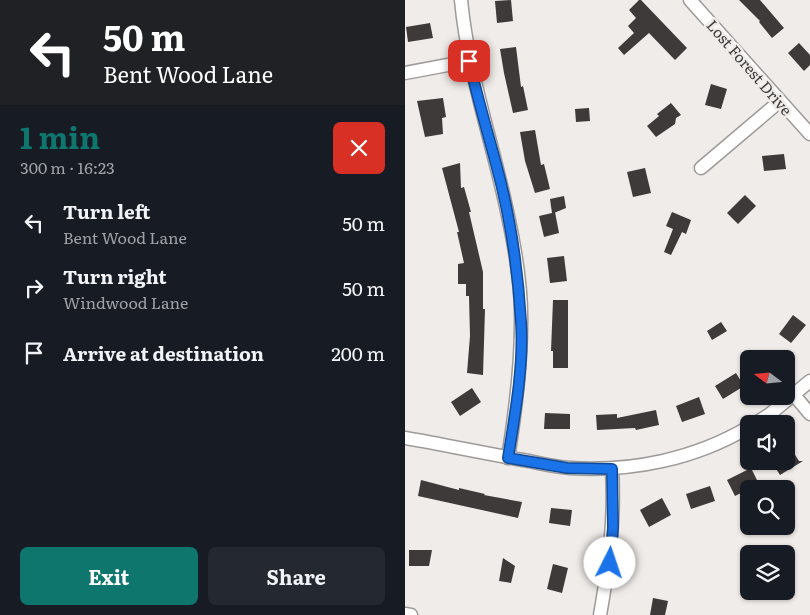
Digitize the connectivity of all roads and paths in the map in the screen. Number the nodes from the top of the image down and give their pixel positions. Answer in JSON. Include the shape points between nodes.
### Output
{"nodes":[{"id":1,"x":461,"y":0,"type":"edge"},
{"id":2,"x":690,"y":0,"type":"edge"},
{"id":3,"x":469,"y":61,"type":"junction"},
{"id":4,"x":405,"y":73,"type":"edge"},
{"id":5,"x":780,"y":101,"type":"junction"},
{"id":6,"x":810,"y":134,"type":"edge"},
{"id":7,"x":701,"y":168,"type":"dead end"},
{"id":8,"x":810,"y":381,"type":"edge"},
{"id":9,"x":795,"y":394,"type":"edge"},
{"id":10,"x":795,"y":396,"type":"edge"},
{"id":11,"x":780,"y":405,"type":"edge"},
{"id":12,"x":810,"y":414,"type":"edge"},
{"id":13,"x":766,"y":415,"type":"edge"},
{"id":14,"x":740,"y":431,"type":"edge"},
{"id":15,"x":405,"y":438,"type":"edge"},
{"id":16,"x":508,"y":458,"type":"junction"},
{"id":17,"x":612,"y":469,"type":"junction"},
{"id":18,"x":405,"y":614,"type":"edge"},
{"id":19,"x":411,"y":615,"type":"edge"},
{"id":20,"x":600,"y":615,"type":"edge"}],
"edges":[{"from":1,"to":3,"type":"street"},
{"from":2,"to":5,"type":"street","name":"Lost Forest Drive"},
{"from":3,"to":4,"type":"street"},
{"from":3,"to":16,"type":"street","via":[[508,218],[522,323]]},
{"from":5,"to":6,"type":"street","name":"Lost Forest Drive"},
{"from":5,"to":7,"type":"street"},
{"from":8,"to":9,"type":"street"},
{"from":10,"to":12,"type":"street"},
{"from":11,"to":13,"type":"street"},
{"from":14,"to":17,"type":"street","via":[[704,449],[675,458]]},
{"from":15,"to":16,"type":"street"},
{"from":16,"to":17,"type":"street","via":[[567,468]]},
{"from":17,"to":20,"type":"street","via":[[613,528]]},
{"from":18,"to":19,"type":"street"}]}
